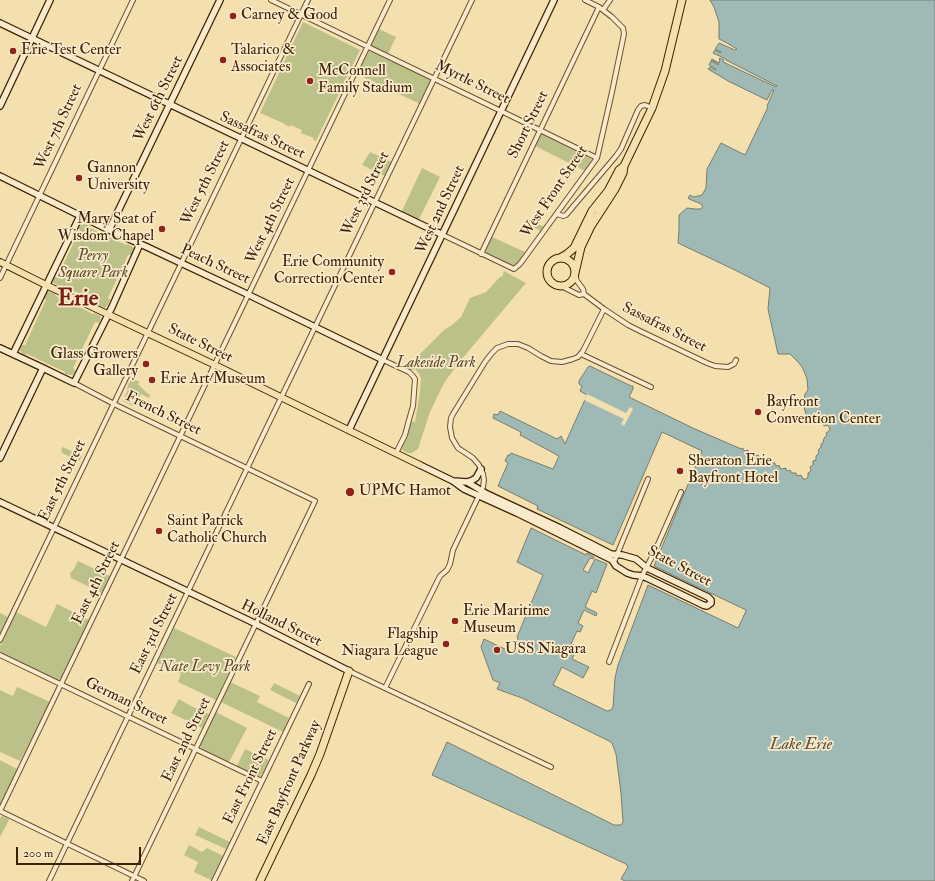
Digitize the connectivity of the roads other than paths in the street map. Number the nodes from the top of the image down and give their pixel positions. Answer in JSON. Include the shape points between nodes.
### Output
{"nodes":[{"id":1,"x":50,"y":0,"type":"edge"},
{"id":2,"x":133,"y":0,"type":"edge"},
{"id":3,"x":220,"y":0,"type":"edge"},
{"id":4,"x":271,"y":0,"type":"edge"},
{"id":5,"x":308,"y":0,"type":"edge"},
{"id":6,"x":390,"y":0,"type":"edge"},
{"id":7,"x":472,"y":0,"type":"edge"},
{"id":8,"x":554,"y":0,"type":"edge"},
{"id":9,"x":585,"y":0,"type":"edge"},
{"id":10,"x":610,"y":0,"type":"edge"},
{"id":11,"x":682,"y":0,"type":"edge"},
{"id":12,"x":601,"y":9,"type":"junction"},
{"id":13,"x":301,"y":14,"type":"junction"},
{"id":14,"x":0,"y":23,"type":"edge"},
{"id":15,"x":32,"y":38,"type":"junction"},
{"id":16,"x":368,"y":47,"type":"junction"},
{"id":17,"x":99,"y":71,"type":"junction"},
{"id":18,"x":435,"y":79,"type":"junction"},
{"id":19,"x":170,"y":105,"type":"junction"},
{"id":20,"x":0,"y":106,"type":"edge"},
{"id":21,"x":652,"y":108,"type":"junction"},
{"id":22,"x":501,"y":111,"type":"junction"},
{"id":23,"x":540,"y":130,"type":"junction"},
{"id":24,"x":241,"y":138,"type":"junction"},
{"id":25,"x":597,"y":158,"type":"junction"},
{"id":26,"x":624,"y":166,"type":"junction"},
{"id":27,"x":308,"y":171,"type":"junction"},
{"id":28,"x":0,"y":176,"type":"edge"},
{"id":29,"x":39,"y":196,"type":"junction"},
{"id":30,"x":375,"y":203,"type":"junction"},
{"id":31,"x":557,"y":214,"type":"junction"},
{"id":32,"x":80,"y":216,"type":"junction"},
{"id":33,"x":109,"y":230,"type":"junction"},
{"id":34,"x":442,"y":235,"type":"junction"},
{"id":35,"x":140,"y":244,"type":"junction"},
{"id":36,"x":481,"y":254,"type":"junction"},
{"id":37,"x":560,"y":258,"type":"junction"},
{"id":38,"x":0,"y":262,"type":"edge"},
{"id":39,"x":181,"y":263,"type":"junction"},
{"id":40,"x":7,"y":265,"type":"junction"},
{"id":41,"x":514,"y":269,"type":"joint"},
{"id":42,"x":575,"y":274,"type":"junction"},
{"id":43,"x":0,"y":278,"type":"edge"},
{"id":44,"x":46,"y":285,"type":"junction"},
{"id":45,"x":563,"y":287,"type":"junction"},
{"id":46,"x":584,"y":294,"type":"junction"},
{"id":47,"x":249,"y":295,"type":"junction"},
{"id":48,"x":604,"y":309,"type":"junction"},
{"id":49,"x":108,"y":314,"type":"junction"},
{"id":50,"x":316,"y":327,"type":"junction"},
{"id":51,"x":147,"y":333,"type":"junction"},
{"id":52,"x":0,"y":348,"type":"edge"},
{"id":53,"x":14,"y":354,"type":"junction"},
{"id":54,"x":582,"y":354,"type":"junction"},
{"id":55,"x":383,"y":360,"type":"junction"},
{"id":56,"x":736,"y":360,"type":"dead end"},
{"id":57,"x":215,"y":365,"type":"junction"},
{"id":58,"x":43,"y":368,"type":"junction"},
{"id":59,"x":74,"y":383,"type":"junction"},
{"id":60,"x":651,"y":387,"type":"dead end"},
{"id":61,"x":282,"y":398,"type":"junction"},
{"id":62,"x":114,"y":404,"type":"junction"},
{"id":63,"x":349,"y":430,"type":"junction"},
{"id":64,"x":181,"y":436,"type":"junction"},
{"id":65,"x":396,"y":453,"type":"junction"},
{"id":66,"x":0,"y":458,"type":"edge"},
{"id":67,"x":420,"y":465,"type":"joint"},
{"id":68,"x":247,"y":468,"type":"junction"},
{"id":69,"x":481,"y":469,"type":"junction"},
{"id":70,"x":648,"y":479,"type":"dead end"},
{"id":71,"x":453,"y":481,"type":"junction"},
{"id":72,"x":467,"y":482,"type":"junction"},
{"id":73,"x":681,"y":492,"type":"dead end"},
{"id":74,"x":481,"y":494,"type":"junction"},
{"id":75,"x":315,"y":500,"type":"joint"},
{"id":76,"x":0,"y":502,"type":"edge"},
{"id":77,"x":54,"y":527,"type":"junction"},
{"id":78,"x":617,"y":554,"type":"junction"},
{"id":79,"x":121,"y":560,"type":"junction"},
{"id":80,"x":614,"y":562,"type":"junction"},
{"id":81,"x":647,"y":568,"type":"junction"},
{"id":82,"x":642,"y":576,"type":"junction"},
{"id":83,"x":188,"y":592,"type":"junction"},
{"id":84,"x":256,"y":624,"type":"junction"},
{"id":85,"x":0,"y":640,"type":"edge"},
{"id":86,"x":0,"y":655,"type":"edge"},
{"id":87,"x":609,"y":662,"type":"dead end"},
{"id":88,"x":349,"y":671,"type":"junction"},
{"id":89,"x":62,"y":684,"type":"junction"},
{"id":90,"x":309,"y":684,"type":"dead end"},
{"id":91,"x":385,"y":688,"type":"junction"},
{"id":92,"x":128,"y":716,"type":"junction"},
{"id":93,"x":196,"y":749,"type":"junction"},
{"id":94,"x":551,"y":767,"type":"dead end"},
{"id":95,"x":262,"y":781,"type":"junction"},
{"id":96,"x":0,"y":811,"type":"edge"},
{"id":97,"x":67,"y":843,"type":"junction"},
{"id":98,"x":134,"y":876,"type":"junction"},
{"id":99,"x":49,"y":881,"type":"edge"},
{"id":100,"x":132,"y":881,"type":"edge"},
{"id":101,"x":144,"y":881,"type":"edge"},
{"id":102,"x":214,"y":881,"type":"edge"},
{"id":103,"x":260,"y":881,"type":"edge"}],
"edges":[{"from":1,"to":15,"type":"street"},
{"from":2,"to":17,"type":"street","name":"West 7th Street"},
{"from":3,"to":19,"type":"street","name":"West 6th Street"},
{"from":4,"to":13,"type":"street","name":"Myrtle Street"},
{"from":5,"to":13,"type":"street","name":"West 5th Street"},
{"from":6,"to":16,"type":"street","name":"West 4th Street"},
{"from":7,"to":18,"type":"street","name":"West 3rd Street"},
{"from":8,"to":22,"type":"street","name":"West 2nd Street"},
{"from":9,"to":12,"type":"street"},
{"from":10,"to":12,"type":"street"},
{"from":11,"to":21,"type":"highway","via":[[665,71]]},
{"from":12,"to":23,"type":"street","name":"Short Street"},
{"from":12,"to":25,"type":"street","name":"West Front Street","via":[[615,19],[623,28],[624,34]]},
{"from":13,"to":16,"type":"street","name":"Myrtle Street"},
{"from":13,"to":24,"type":"street","name":"West 5th Street"},
{"from":14,"to":15,"type":"street","name":"Sassafras Street"},
{"from":15,"to":17,"type":"street","name":"Sassafras Street"},
{"from":15,"to":20,"type":"street"},
{"from":16,"to":18,"type":"street","name":"Myrtle Street"},
{"from":16,"to":27,"type":"street","name":"West 4th Street"},
{"from":17,"to":19,"type":"street","name":"Sassafras Street"},
{"from":17,"to":29,"type":"street","name":"West 7th Street"},
{"from":18,"to":22,"type":"street","name":"Myrtle Street"},
{"from":18,"to":30,"type":"street","name":"West 3rd Street"},
{"from":19,"to":24,"type":"street","name":"Sassafras Street"},
{"from":19,"to":33,"type":"street","name":"West 6th Street"},
{"from":21,"to":26,"type":"highway"},
{"from":21,"to":31,"type":"street","via":[[640,106],[616,156],[566,215]]},
{"from":22,"to":23,"type":"street","name":"Myrtle Street"},
{"from":22,"to":34,"type":"street","name":"West 2nd Street"},
{"from":23,"to":25,"type":"street","name":"Myrtle Street"},
{"from":23,"to":36,"type":"street","name":"Short Street"},
{"from":24,"to":27,"type":"street","name":"Sassafras Street"},
{"from":24,"to":39,"type":"street","name":"West 5th Street"},
{"from":25,"to":31,"type":"street","name":"West Front Street"},
{"from":26,"to":37,"type":"highway","via":[[592,211],[574,248]]},
{"from":26,"to":42,"type":"highway","via":[[623,174],[581,247]]},
{"from":27,"to":30,"type":"street","name":"Sassafras Street"},
{"from":27,"to":47,"type":"street","name":"West 4th Street"},
{"from":28,"to":29,"type":"street","name":"Peach Street"},
{"from":29,"to":32,"type":"street","name":"Peach Street"},
{"from":29,"to":40,"type":"street","name":"West 7th Street"},
{"from":30,"to":34,"type":"street","name":"Sassafras Street"},
{"from":30,"to":50,"type":"street","name":"West 3rd Street"},
{"from":31,"to":41,"type":"street","name":"West Front Street"},
{"from":32,"to":33,"type":"street","name":"Peach Street"},
{"from":32,"to":44,"type":"street"},
{"from":33,"to":35,"type":"street","name":"Peach Street"},
{"from":34,"to":36,"type":"street","name":"Sassafras Street"},
{"from":34,"to":55,"type":"street","name":"West 2nd Street"},
{"from":35,"to":39,"type":"street","name":"Peach Street"},
{"from":35,"to":49,"type":"street"},
{"from":36,"to":41,"type":"street","name":"Sassafras Street"},
{"from":37,"to":42,"type":"highway","via":[[571,262]]},
{"from":37,"to":45,"type":"highway","via":[[550,263],[547,274],[552,284]]},
{"from":38,"to":40,"type":"main road","name":"State Street"},
{"from":39,"to":47,"type":"street","name":"Peach Street"},
{"from":39,"to":51,"type":"street","name":"West 5th Street"},
{"from":40,"to":43,"type":"street","name":"West 7th Street"},
{"from":40,"to":44,"type":"main road","name":"State Street"},
{"from":42,"to":45,"type":"highway","via":[[573,280]]},
{"from":42,"to":46,"type":"street","name":"Sassafras Street"},
{"from":44,"to":49,"type":"main road","name":"State Street"},
{"from":44,"to":53,"type":"street"},
{"from":45,"to":46,"type":"street","name":"Sassafras Street","via":[[579,295]]},
{"from":46,"to":48,"type":"street","name":"Sassafras Street"},
{"from":47,"to":50,"type":"street","name":"Peach Street"},
{"from":47,"to":57,"type":"street","name":"West 4th Street"},
{"from":48,"to":54,"type":"street"},
{"from":48,"to":56,"type":"street","name":"Sassafras Street","via":[[628,325],[715,366],[728,366]]},
{"from":49,"to":51,"type":"main road","name":"State Street"},
{"from":49,"to":59,"type":"street"},
{"from":50,"to":55,"type":"street","name":"Peach Street"},
{"from":50,"to":61,"type":"street","name":"West 3rd Street"},
{"from":51,"to":57,"type":"main road","name":"State Street"},
{"from":51,"to":62,"type":"street","name":"East 5th Street"},
{"from":52,"to":53,"type":"street","name":"French Street"},
{"from":53,"to":58,"type":"street","name":"French Street"},
{"from":54,"to":60,"type":"street"},
{"from":54,"to":69,"type":"street","via":[[568,361],[551,361],[522,345],[513,344],[502,345],[492,353],[450,423],[455,445],[473,458]]},
{"from":55,"to":63,"type":"street","name":"West 2nd Street"},
{"from":55,"to":65,"type":"street","name":"Peach Street","via":[[411,374],[415,380],[413,406],[405,435]]},
{"from":57,"to":61,"type":"main road","name":"State Street"},
{"from":57,"to":64,"type":"street","name":"East 4th Street"},
{"from":58,"to":59,"type":"street","name":"French Street"},
{"from":58,"to":66,"type":"street"},
{"from":59,"to":62,"type":"street","name":"French Street"},
{"from":61,"to":63,"type":"main road","name":"State Street"},
{"from":61,"to":68,"type":"street","name":"East 3rd Street"},
{"from":62,"to":64,"type":"street","name":"French Street"},
{"from":62,"to":77,"type":"street","name":"East 5th Street"},
{"from":63,"to":65,"type":"main road","name":"State Street"},
{"from":64,"to":68,"type":"street","name":"French Street"},
{"from":64,"to":79,"type":"street","name":"East 4th Street"},
{"from":65,"to":67,"type":"main road","name":"State Street"},
{"from":67,"to":71,"type":"street","name":"State Street"},
{"from":68,"to":75,"type":"street","name":"French Street"},
{"from":68,"to":83,"type":"street","name":"East 3rd Street"},
{"from":69,"to":72,"type":"street","via":[[476,478]]},
{"from":69,"to":74,"type":"street","via":[[484,480]]},
{"from":70,"to":78,"type":"street"},
{"from":71,"to":72,"type":"street","name":"State Street"},
{"from":71,"to":74,"type":"street","name":"State Street","via":[[464,489]]},
{"from":72,"to":74,"type":"street","name":"State Street"},
{"from":73,"to":81,"type":"street"},
{"from":74,"to":78,"type":"street","name":"State Street","via":[[611,554]]},
{"from":74,"to":80,"type":"street","name":"State Street"},
{"from":74,"to":91,"type":"street","via":[[453,550],[452,561],[440,576]]},
{"from":75,"to":84,"type":"street","name":"East 2nd Street"},
{"from":76,"to":77,"type":"street","name":"Holland Street"},
{"from":77,"to":79,"type":"street","name":"Holland Street"},
{"from":77,"to":85,"type":"street","name":"East 5th Street"},
{"from":78,"to":80,"type":"street"},
{"from":78,"to":81,"type":"street","name":"State Street","via":[[636,559]]},
{"from":79,"to":83,"type":"street","name":"Holland Street"},
{"from":79,"to":89,"type":"street","name":"East 4th Street"},
{"from":80,"to":82,"type":"street","name":"State Street","via":[[627,573]]},
{"from":81,"to":82,"type":"street"},
{"from":81,"to":82,"type":"street","name":"State Street","via":[[708,598],[711,603],[703,605]]},
{"from":82,"to":87,"type":"street"},
{"from":83,"to":84,"type":"street","name":"Holland Street"},
{"from":83,"to":92,"type":"street","name":"East 3rd Street"},
{"from":84,"to":88,"type":"street","name":"Holland Street"},
{"from":84,"to":93,"type":"street","name":"East 2nd Street"},
{"from":86,"to":89,"type":"street","name":"German Street"},
{"from":88,"to":91,"type":"street","name":"Holland Street"},
{"from":88,"to":103,"type":"highway","name":"East Bayfront Parkway","via":[[311,776]]},
{"from":89,"to":92,"type":"street","name":"German Street"},
{"from":89,"to":96,"type":"street","name":"East 4th Street"},
{"from":90,"to":95,"type":"street","name":"East Front Street"},
{"from":91,"to":94,"type":"street","name":"Holland Street"},
{"from":92,"to":93,"type":"street","name":"German Street"},
{"from":92,"to":97,"type":"street","name":"East 3rd Street"},
{"from":93,"to":95,"type":"street","name":"German Street"},
{"from":93,"to":98,"type":"street","name":"East 2nd Street"},
{"from":95,"to":102,"type":"street","name":"East Front Street"},
{"from":96,"to":97,"type":"street"},
{"from":97,"to":98,"type":"street"},
{"from":97,"to":99,"type":"street","name":"East 3rd Street"},
{"from":98,"to":100,"type":"street","name":"East 2nd Street"},
{"from":98,"to":101,"type":"street"}]}
